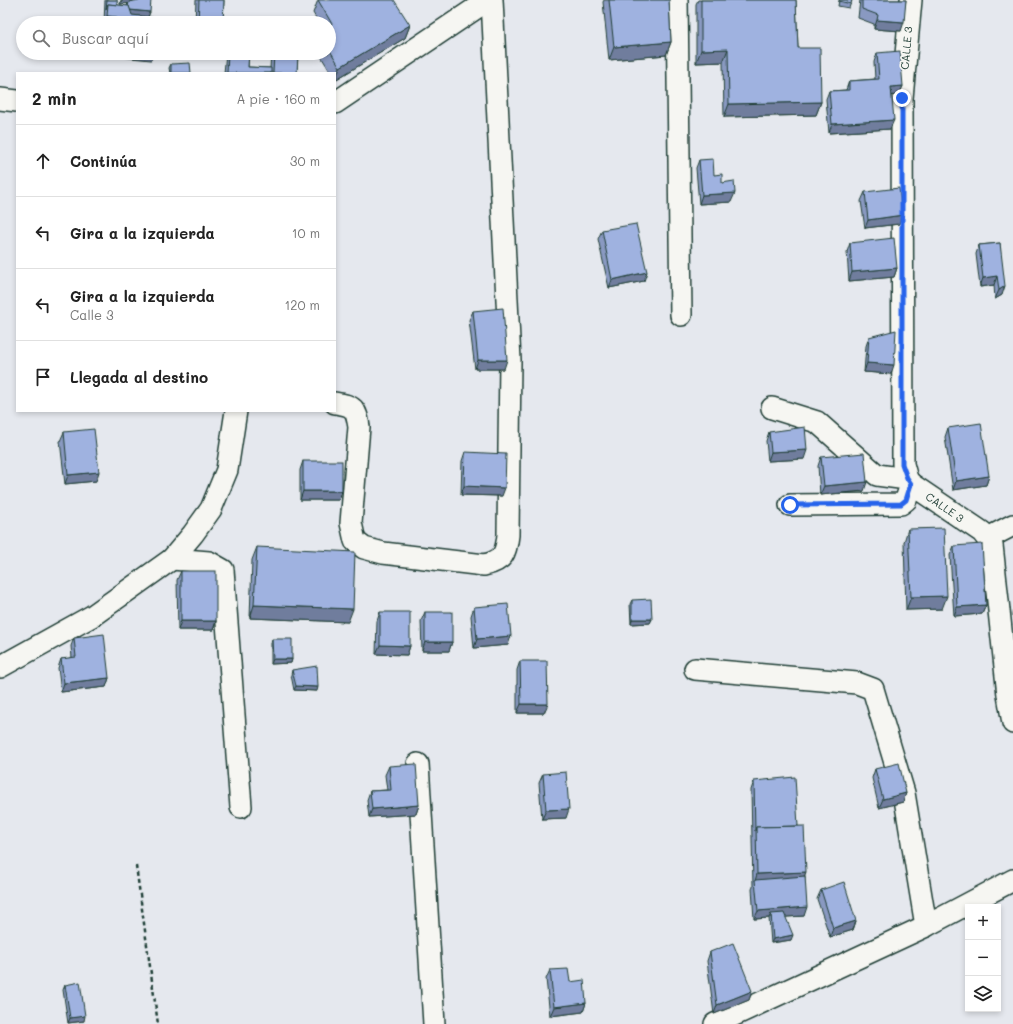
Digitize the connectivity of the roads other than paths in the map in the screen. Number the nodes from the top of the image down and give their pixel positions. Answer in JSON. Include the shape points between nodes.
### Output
{"nodes":[{"id":1,"x":488,"y":0,"type":"edge"},
{"id":2,"x":492,"y":0,"type":"edge"},
{"id":3,"x":677,"y":0,"type":"edge"},
{"id":4,"x":911,"y":0,"type":"edge"},
{"id":5,"x":0,"y":99,"type":"edge"},
{"id":6,"x":16,"y":101,"type":"edge"},
{"id":7,"x":336,"y":101,"type":"edge"},
{"id":8,"x":681,"y":315,"type":"dead end"},
{"id":9,"x":336,"y":403,"type":"edge"},
{"id":10,"x":772,"y":408,"type":"dead end"},
{"id":11,"x":236,"y":412,"type":"edge"},
{"id":12,"x":909,"y":481,"type":"junction"},
{"id":13,"x":790,"y":505,"type":"dead end"},
{"id":14,"x":1013,"y":525,"type":"edge"},
{"id":15,"x":988,"y":538,"type":"junction"},
{"id":16,"x":172,"y":559,"type":"junction"},
{"id":17,"x":0,"y":667,"type":"edge"},
{"id":18,"x":695,"y":669,"type":"dead end"},
{"id":19,"x":1013,"y":723,"type":"edge"},
{"id":20,"x":418,"y":764,"type":"edge"},
{"id":21,"x":241,"y":807,"type":"dead end"},
{"id":22,"x":1013,"y":880,"type":"edge"},
{"id":23,"x":926,"y":926,"type":"junction"},
{"id":24,"x":434,"y":1024,"type":"edge"},
{"id":25,"x":715,"y":1024,"type":"edge"}],
"edges":[{"from":1,"to":7,"type":"street"},
{"from":2,"to":9,"type":"street","via":[[510,360],[508,535],[506,549],[499,560],[484,565],[391,554],[364,548],[355,541],[351,523],[359,427],[356,414],[349,405]]},
{"from":3,"to":8,"type":"street"},
{"from":4,"to":12,"type":"street","name":"CALLE 3","via":[[902,106],[902,464]]},
{"from":5,"to":6,"type":"street"},
{"from":10,"to":12,"type":"street","via":[[817,422],[877,475]]},
{"from":11,"to":16,"type":"street","via":[[227,470],[211,509]]},
{"from":12,"to":13,"type":"street","via":[[906,500],[901,504]]},
{"from":12,"to":15,"type":"street","name":"CALLE 3"},
{"from":14,"to":15,"type":"street"},
{"from":15,"to":19,"type":"street","via":[[992,545]]},
{"from":16,"to":17,"type":"street","via":[[92,616]]},
{"from":16,"to":21,"type":"street","via":[[209,562],[223,570]]},
{"from":18,"to":23,"type":"street","via":[[857,683],[873,689],[904,793]]},
{"from":20,"to":24,"type":"street"},
{"from":22,"to":23,"type":"street"},
{"from":23,"to":25,"type":"street"}]}
